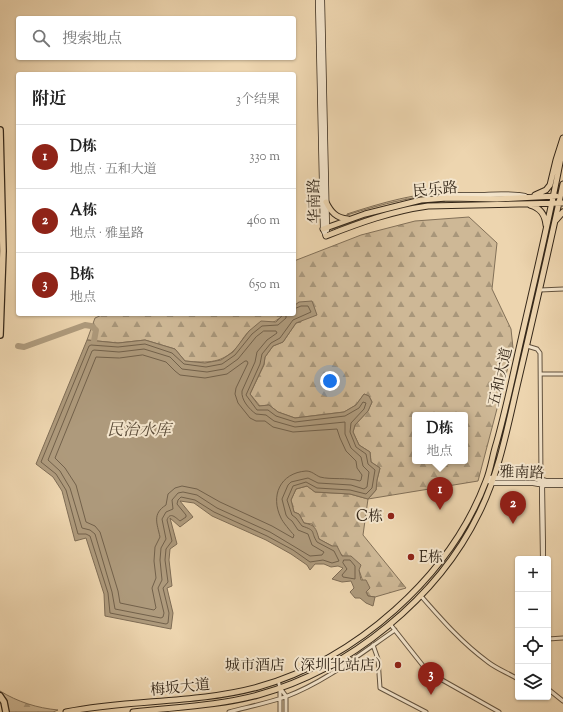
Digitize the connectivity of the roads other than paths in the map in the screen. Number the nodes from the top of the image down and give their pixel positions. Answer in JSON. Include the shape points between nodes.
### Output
{"nodes":[{"id":1,"x":318,"y":0,"type":"edge"},
{"id":2,"x":322,"y":0,"type":"edge"},
{"id":3,"x":0,"y":130,"type":"edge"},
{"id":4,"x":563,"y":138,"type":"edge"},
{"id":5,"x":563,"y":147,"type":"edge"},
{"id":6,"x":563,"y":184,"type":"edge"},
{"id":7,"x":554,"y":196,"type":"junction"},
{"id":8,"x":562,"y":196,"type":"edge"},
{"id":9,"x":529,"y":197,"type":"junction"},
{"id":10,"x":326,"y":202,"type":"junction"},
{"id":11,"x":552,"y":203,"type":"junction"},
{"id":12,"x":561,"y":203,"type":"edge"},
{"id":13,"x":526,"y":204,"type":"junction"},
{"id":14,"x":563,"y":212,"type":"edge"},
{"id":15,"x":353,"y":218,"type":"junction"},
{"id":16,"x":554,"y":224,"type":"junction"},
{"id":17,"x":325,"y":228,"type":"junction"},
{"id":18,"x":546,"y":232,"type":"junction"},
{"id":19,"x":326,"y":236,"type":"joint"},
{"id":20,"x":563,"y":289,"type":"edge"},
{"id":21,"x":540,"y":290,"type":"junction"},
{"id":22,"x":0,"y":331,"type":"edge"},
{"id":23,"x":0,"y":335,"type":"edge"},
{"id":24,"x":527,"y":346,"type":"junction"},
{"id":25,"x":540,"y":374,"type":"junction"},
{"id":26,"x":563,"y":374,"type":"edge"},
{"id":27,"x":486,"y":479,"type":"junction"},
{"id":28,"x":493,"y":480,"type":"junction"},
{"id":29,"x":563,"y":481,"type":"edge"},
{"id":30,"x":542,"y":482,"type":"junction"},
{"id":31,"x":563,"y":485,"type":"edge"},
{"id":32,"x":543,"y":556,"type":"edge"},
{"id":33,"x":413,"y":594,"type":"joint"},
{"id":34,"x":421,"y":596,"type":"junction"},
{"id":35,"x":390,"y":624,"type":"junction"},
{"id":36,"x":394,"y":630,"type":"junction"},
{"id":37,"x":563,"y":638,"type":"edge"},
{"id":38,"x":551,"y":639,"type":"edge"},
{"id":39,"x":373,"y":645,"type":"junction"},
{"id":40,"x":515,"y":677,"type":"edge"},
{"id":41,"x":278,"y":680,"type":"junction"},
{"id":42,"x":280,"y":688,"type":"junction"},
{"id":43,"x":551,"y":692,"type":"edge"},
{"id":44,"x":0,"y":696,"type":"edge"},
{"id":45,"x":286,"y":696,"type":"junction"},
{"id":46,"x":557,"y":697,"type":"junction"},
{"id":47,"x":280,"y":698,"type":"junction"},
{"id":48,"x":563,"y":701,"type":"edge"},
{"id":49,"x":563,"y":705,"type":"edge"},
{"id":50,"x":6,"y":712,"type":"edge"},
{"id":51,"x":66,"y":712,"type":"edge"},
{"id":52,"x":133,"y":712,"type":"edge"},
{"id":53,"x":229,"y":712,"type":"edge"},
{"id":54,"x":280,"y":712,"type":"edge"},
{"id":55,"x":286,"y":712,"type":"edge"},
{"id":56,"x":426,"y":712,"type":"edge"},
{"id":57,"x":499,"y":712,"type":"edge"}],
"edges":[{"from":1,"to":17,"type":"main road","name":"华南路"},
{"from":2,"to":10,"type":"main road","name":"华南路"},
{"from":3,"to":22,"type":"highway","via":[[3,251]]},
{"from":4,"to":9,"type":"main road","via":[[550,185],[543,192]]},
{"from":5,"to":7,"type":"main road","name":"五和大道"},
{"from":6,"to":8,"type":"main road","name":"五和大道"},
{"from":7,"to":8,"type":"main road","name":"民乐路"},
{"from":7,"to":9,"type":"main road","name":"民乐路"},
{"from":7,"to":11,"type":"main road","name":"五和大道"},
{"from":8,"to":12,"type":"main road","name":"五和大道"},
{"from":9,"to":15,"type":"main road","name":"民乐路","via":[[433,199],[406,203]]},
{"from":10,"to":15,"type":"main road","via":[[336,216]]},
{"from":10,"to":17,"type":"main road","name":"华南路"},
{"from":11,"to":12,"type":"main road","name":"民乐路"},
{"from":11,"to":13,"type":"main road","name":"民乐路"},
{"from":11,"to":18,"type":"main road","name":"五和大道"},
{"from":12,"to":16,"type":"main road","name":"五和大道"},
{"from":13,"to":18,"type":"main road","via":[[542,211]]},
{"from":13,"to":19,"type":"main road","name":"民乐路","via":[[412,208]]},
{"from":14,"to":16,"type":"main road"},
{"from":15,"to":17,"type":"main road","name":"民乐路"},
{"from":16,"to":21,"type":"main road","name":"五和大道"},
{"from":17,"to":19,"type":"main road","name":"华南路"},
{"from":18,"to":27,"type":"main road","name":"五和大道","via":[[500,431]]},
{"from":20,"to":21,"type":"street"},
{"from":21,"to":24,"type":"main road","name":"五和大道"},
{"from":22,"to":23,"type":"highway"},
{"from":24,"to":25,"type":"street","via":[[540,350]]},
{"from":24,"to":28,"type":"main road","name":"五和大道"},
{"from":25,"to":26,"type":"street"},
{"from":25,"to":30,"type":"street"},
{"from":27,"to":28,"type":"main road","name":"雅南路"},
{"from":27,"to":33,"type":"main road","name":"五和大道","via":[[473,510],[453,543]]},
{"from":28,"to":30,"type":"main road","name":"雅南路"},
{"from":28,"to":34,"type":"main road","name":"五和大道","via":[[479,514],[456,554]]},
{"from":29,"to":30,"type":"main road","name":"雅南路"},
{"from":30,"to":31,"type":"main road","name":"雅南路"},
{"from":30,"to":32,"type":"main road"},
{"from":33,"to":41,"type":"main road","name":"梅坂大道","via":[[381,622],[343,648],[302,671]]},
{"from":34,"to":35,"type":"main road","name":"梅坂大道"},
{"from":34,"to":40,"type":"street","via":[[474,652]]},
{"from":35,"to":36,"type":"street"},
{"from":35,"to":42,"type":"main road","name":"梅坂大道","via":[[328,666]]},
{"from":36,"to":39,"type":"street"},
{"from":36,"to":57,"type":"street","via":[[428,672]]},
{"from":37,"to":38,"type":"street"},
{"from":39,"to":45,"type":"street","via":[[329,674]]},
{"from":39,"to":56,"type":"street","via":[[378,659],[380,688]]},
{"from":41,"to":42,"type":"street"},
{"from":41,"to":51,"type":"main road","name":"梅坂大道","via":[[214,696]]},
{"from":42,"to":45,"type":"street"},
{"from":42,"to":47,"type":"street"},
{"from":42,"to":52,"type":"main road","name":"梅坂大道","via":[[216,703]]},
{"from":43,"to":46,"type":"street"},
{"from":44,"to":50,"type":"highway"},
{"from":45,"to":47,"type":"street"},
{"from":45,"to":55,"type":"street"},
{"from":46,"to":48,"type":"street"},
{"from":46,"to":49,"type":"street"},
{"from":47,"to":53,"type":"street"},
{"from":47,"to":54,"type":"street"}]}
